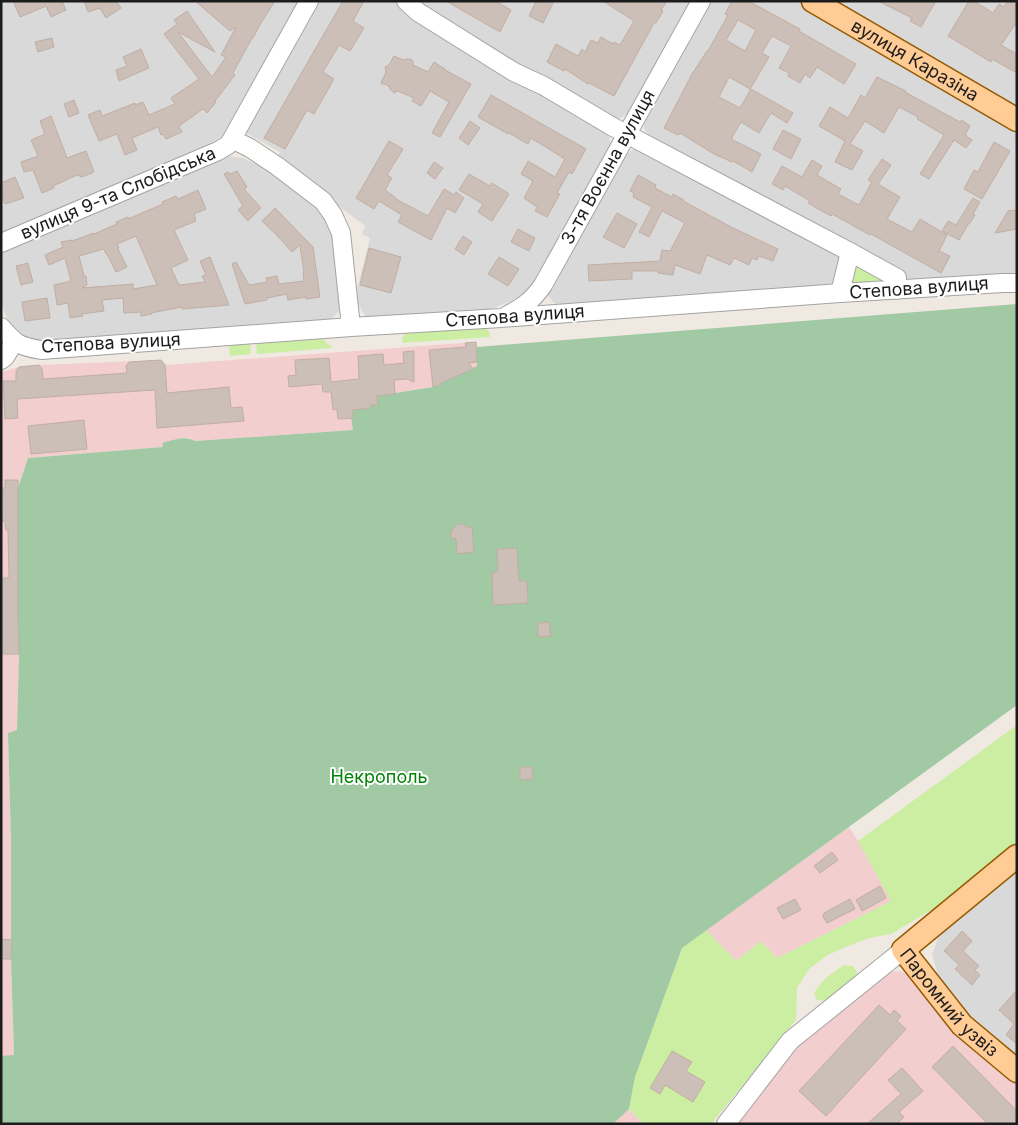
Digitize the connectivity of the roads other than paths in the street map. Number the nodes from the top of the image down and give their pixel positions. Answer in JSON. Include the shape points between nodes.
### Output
{"nodes":[{"id":1,"x":309,"y":1,"type":"edge"},
{"id":2,"x":406,"y":1,"type":"edge"},
{"id":3,"x":701,"y":1,"type":"edge"},
{"id":4,"x":813,"y":1,"type":"edge"},
{"id":5,"x":1017,"y":120,"type":"edge"},
{"id":6,"x":626,"y":133,"type":"junction"},
{"id":7,"x":232,"y":139,"type":"junction"},
{"id":8,"x":1,"y":243,"type":"edge"},
{"id":9,"x":850,"y":252,"type":"junction"},
{"id":10,"x":1017,"y":283,"type":"edge"},
{"id":11,"x":898,"y":290,"type":"junction"},
{"id":12,"x":840,"y":293,"type":"junction"},
{"id":13,"x":501,"y":318,"type":"junction"},
{"id":14,"x":351,"y":326,"type":"junction"},
{"id":15,"x":1,"y":327,"type":"edge"},
{"id":16,"x":14,"y":342,"type":"junction"},
{"id":17,"x":1,"y":360,"type":"edge"},
{"id":18,"x":1017,"y":856,"type":"edge"},
{"id":19,"x":903,"y":950,"type":"junction"},
{"id":20,"x":1017,"y":1072,"type":"edge"},
{"id":21,"x":726,"y":1124,"type":"edge"}],
"edges":[{"from":1,"to":7,"type":"street"},
{"from":2,"to":6,"type":"street","via":[[418,12],[514,72]]},
{"from":3,"to":6,"type":"street","name":"3-тя Воєнна вулиця"},
{"from":4,"to":5,"type":"main road","name":"вулиця Каразіна"},
{"from":6,"to":9,"type":"street"},
{"from":6,"to":13,"type":"street","name":"3-тя Воєнна вулиця","via":[[535,296]]},
{"from":7,"to":8,"type":"street","name":"вулиця 9-та Слобідська","via":[[218,151]]},
{"from":7,"to":14,"type":"street","via":[[277,166],[323,201],[333,215],[341,233]]},
{"from":9,"to":11,"type":"street","via":[[896,278]]},
{"from":9,"to":12,"type":"street"},
{"from":10,"to":11,"type":"street","name":"Степова вулиця"},
{"from":11,"to":12,"type":"street","name":"Степова вулиця"},
{"from":12,"to":13,"type":"street","name":"Степова вулиця"},
{"from":13,"to":14,"type":"street","name":"Степова вулиця"},
{"from":14,"to":16,"type":"street","name":"Степова вулиця","via":[[41,350]]},
{"from":15,"to":16,"type":"street"},
{"from":16,"to":17,"type":"street"},
{"from":18,"to":19,"type":"main road","name":"Паромний узвіз"},
{"from":19,"to":20,"type":"main road","name":"Паромний узвіз","via":[[962,1024]]},
{"from":19,"to":21,"type":"street","via":[[790,1041]]}]}
